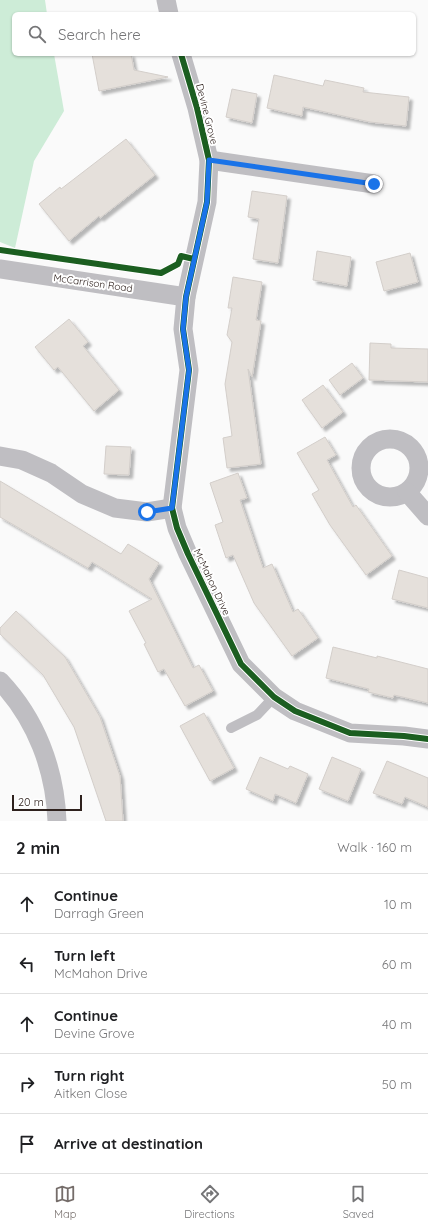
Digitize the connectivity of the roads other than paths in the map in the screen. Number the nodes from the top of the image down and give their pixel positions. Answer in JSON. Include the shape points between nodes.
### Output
{"nodes":[{"id":1,"x":166,"y":0,"type":"edge"},
{"id":2,"x":169,"y":12,"type":"edge"},
{"id":3,"x":182,"y":56,"type":"edge"},
{"id":4,"x":209,"y":160,"type":"junction"},
{"id":5,"x":374,"y":184,"type":"dead end"},
{"id":6,"x":0,"y":269,"type":"edge"},
{"id":7,"x":186,"y":297,"type":"junction"},
{"id":8,"x":0,"y":456,"type":"edge"},
{"id":9,"x":407,"y":492,"type":"dead end"},
{"id":10,"x":172,"y":508,"type":"junction"},
{"id":11,"x":428,"y":516,"type":"edge"},
{"id":12,"x":0,"y":681,"type":"edge"},
{"id":13,"x":274,"y":697,"type":"junction"},
{"id":14,"x":232,"y":728,"type":"dead end"},
{"id":15,"x":428,"y":739,"type":"edge"},
{"id":16,"x":57,"y":821,"type":"edge"}],
"edges":[{"from":1,"to":2,"type":"street"},
{"from":3,"to":4,"type":"street","name":"Devine Grove"},
{"from":4,"to":5,"type":"street"},
{"from":4,"to":7,"type":"street","name":"Devine Grove","via":[[207,202]]},
{"from":6,"to":7,"type":"street","name":"McCarrison Road"},
{"from":7,"to":10,"type":"street","name":"McMahon Drive","via":[[183,329],[189,370]]},
{"from":8,"to":10,"type":"street","via":[[22,460],[51,473],[82,494],[115,508],[147,512]]},
{"from":9,"to":11,"type":"street"},
{"from":10,"to":13,"type":"street","name":"McMahon Drive","via":[[188,554],[241,664]]},
{"from":12,"to":16,"type":"street","via":[[28,718],[43,748]]},
{"from":13,"to":14,"type":"lane","via":[[257,715]]},
{"from":13,"to":15,"type":"street","name":"McMahon Drive","via":[[295,711],[350,733]]}]}
